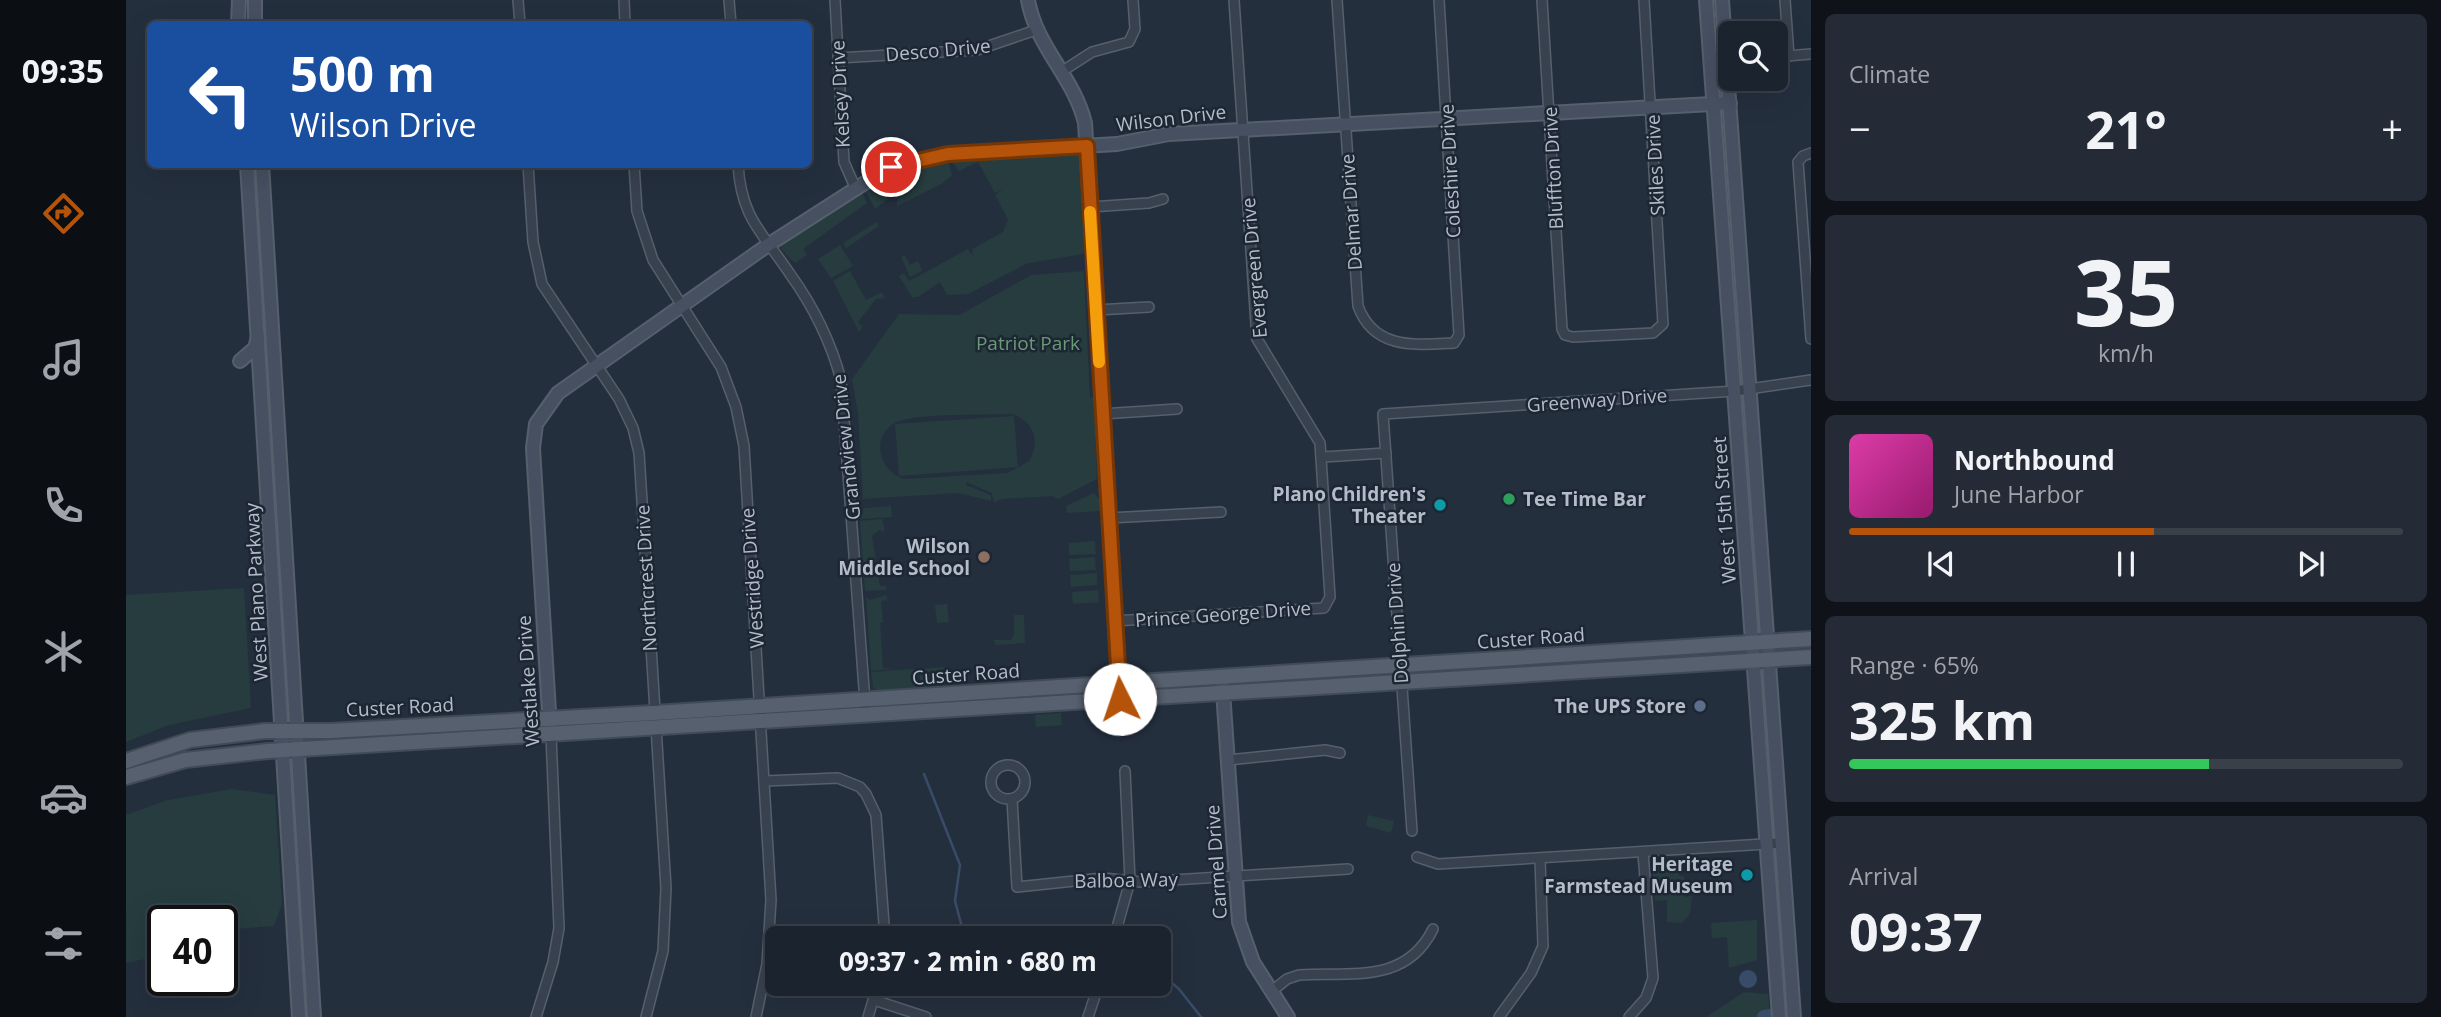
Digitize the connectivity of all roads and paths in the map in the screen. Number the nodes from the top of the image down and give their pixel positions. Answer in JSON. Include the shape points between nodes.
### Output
{"nodes":[{"id":1,"x":239,"y":0,"type":"edge"},
{"id":2,"x":255,"y":0,"type":"edge"},
{"id":3,"x":518,"y":0,"type":"edge"},
{"id":4,"x":624,"y":0,"type":"edge"},
{"id":5,"x":729,"y":0,"type":"edge"},
{"id":6,"x":835,"y":0,"type":"edge"},
{"id":7,"x":1028,"y":0,"type":"edge"},
{"id":8,"x":1133,"y":0,"type":"edge"},
{"id":9,"x":1234,"y":0,"type":"edge"},
{"id":10,"x":1337,"y":0,"type":"edge"},
{"id":11,"x":1439,"y":0,"type":"edge"},
{"id":12,"x":1542,"y":0,"type":"edge"},
{"id":13,"x":1644,"y":0,"type":"edge"},
{"id":14,"x":1706,"y":0,"type":"edge"},
{"id":15,"x":1722,"y":0,"type":"edge"},
{"id":16,"x":1785,"y":0,"type":"edge"},
{"id":17,"x":238,"y":21,"type":"edge"},
{"id":18,"x":255,"y":21,"type":"edge"},
{"id":19,"x":520,"y":21,"type":"edge"},
{"id":20,"x":625,"y":21,"type":"edge"},
{"id":21,"x":731,"y":21,"type":"edge"},
{"id":22,"x":1724,"y":21,"type":"edge"},
{"id":23,"x":1036,"y":30,"type":"junction"},
{"id":24,"x":1811,"y":54,"type":"edge"},
{"id":25,"x":1789,"y":56,"type":"joint"},
{"id":26,"x":838,"y":58,"type":"junction"},
{"id":27,"x":1711,"y":61,"type":"junction"},
{"id":28,"x":1718,"y":61,"type":"edge"},
{"id":29,"x":1061,"y":72,"type":"junction"},
{"id":30,"x":1730,"y":91,"type":"edge"},
{"id":31,"x":1730,"y":103,"type":"junction"},
{"id":32,"x":1714,"y":104,"type":"junction"},
{"id":33,"x":1653,"y":108,"type":"junction"},
{"id":34,"x":1551,"y":114,"type":"junction"},
{"id":35,"x":1448,"y":120,"type":"junction"},
{"id":36,"x":1345,"y":125,"type":"junction"},
{"id":37,"x":1243,"y":129,"type":"junction"},
{"id":38,"x":1087,"y":146,"type":"junction"},
{"id":39,"x":1811,"y":153,"type":"edge"},
{"id":40,"x":247,"y":168,"type":"edge"},
{"id":41,"x":262,"y":168,"type":"edge"},
{"id":42,"x":528,"y":168,"type":"edge"},
{"id":43,"x":634,"y":168,"type":"edge"},
{"id":44,"x":739,"y":168,"type":"edge"},
{"id":45,"x":855,"y":187,"type":"junction"},
{"id":46,"x":264,"y":196,"type":"junction"},
{"id":47,"x":249,"y":197,"type":"junction"},
{"id":48,"x":1163,"y":198,"type":"dead end"},
{"id":49,"x":1090,"y":207,"type":"junction"},
{"id":50,"x":768,"y":245,"type":"junction"},
{"id":51,"x":682,"y":306,"type":"junction"},
{"id":52,"x":1149,"y":307,"type":"dead end"},
{"id":53,"x":1096,"y":310,"type":"junction"},
{"id":54,"x":260,"y":334,"type":"junction"},
{"id":55,"x":1565,"y":335,"type":"joint"},
{"id":56,"x":1811,"y":340,"type":"edge"},
{"id":57,"x":1457,"y":341,"type":"joint"},
{"id":58,"x":240,"y":361,"type":"dead end"},
{"id":59,"x":261,"y":365,"type":"junction"},
{"id":60,"x":276,"y":365,"type":"junction"},
{"id":61,"x":596,"y":366,"type":"junction"},
{"id":62,"x":1811,"y":380,"type":"edge"},
{"id":63,"x":1750,"y":389,"type":"junction"},
{"id":64,"x":1735,"y":391,"type":"junction"},
{"id":65,"x":1177,"y":409,"type":"dead end"},
{"id":66,"x":1102,"y":414,"type":"junction"},
{"id":67,"x":1383,"y":414,"type":"joint"},
{"id":68,"x":1386,"y":453,"type":"junction"},
{"id":69,"x":1323,"y":457,"type":"junction"},
{"id":70,"x":1221,"y":512,"type":"dead end"},
{"id":71,"x":1109,"y":518,"type":"junction"},
{"id":72,"x":1329,"y":603,"type":"joint"},
{"id":73,"x":1114,"y":621,"type":"junction"},
{"id":74,"x":1811,"y":639,"type":"edge"},
{"id":75,"x":1769,"y":642,"type":"junction"},
{"id":76,"x":1753,"y":643,"type":"junction"},
{"id":77,"x":1637,"y":650,"type":"junction"},
{"id":78,"x":1811,"y":657,"type":"edge"},
{"id":79,"x":1770,"y":659,"type":"junction"},
{"id":80,"x":1754,"y":660,"type":"junction"},
{"id":81,"x":1399,"y":666,"type":"junction"},
{"id":82,"x":1515,"y":666,"type":"junction"},
{"id":83,"x":1637,"y":666,"type":"junction"},
{"id":84,"x":1223,"y":677,"type":"junction"},
{"id":85,"x":1401,"y":681,"type":"junction"},
{"id":86,"x":1118,"y":684,"type":"junction"},
{"id":87,"x":1224,"y":692,"type":"junction"},
{"id":88,"x":866,"y":699,"type":"junction"},
{"id":89,"x":1120,"y":699,"type":"junction"},
{"id":90,"x":760,"y":705,"type":"junction"},
{"id":91,"x":654,"y":713,"type":"junction"},
{"id":92,"x":866,"y":715,"type":"junction"},
{"id":93,"x":550,"y":718,"type":"junction"},
{"id":94,"x":761,"y":721,"type":"junction"},
{"id":95,"x":655,"y":729,"type":"junction"},
{"id":96,"x":290,"y":732,"type":"junction"},
{"id":97,"x":551,"y":735,"type":"junction"},
{"id":98,"x":291,"y":749,"type":"junction"},
{"id":99,"x":1340,"y":753,"type":"dead end"},
{"id":100,"x":1228,"y":760,"type":"junction"},
{"id":101,"x":126,"y":761,"type":"edge"},
{"id":102,"x":1125,"y":771,"type":"dead end"},
{"id":103,"x":126,"y":777,"type":"edge"},
{"id":104,"x":764,"y":781,"type":"junction"},
{"id":105,"x":1012,"y":799,"type":"dead end"},
{"id":106,"x":1412,"y":831,"type":"dead end"},
{"id":107,"x":1782,"y":843,"type":"junction"},
{"id":108,"x":1767,"y":844,"type":"junction"},
{"id":109,"x":1643,"y":853,"type":"junction"},
{"id":110,"x":1417,"y":857,"type":"dead end"},
{"id":111,"x":1540,"y":859,"type":"junction"},
{"id":112,"x":1348,"y":869,"type":"dead end"},
{"id":113,"x":1235,"y":876,"type":"junction"},
{"id":114,"x":1130,"y":881,"type":"junction"},
{"id":115,"x":884,"y":926,"type":"edge"},
{"id":116,"x":1117,"y":926,"type":"edge"},
{"id":117,"x":294,"y":927,"type":"junction"},
{"id":118,"x":1433,"y":929,"type":"dead end"},
{"id":119,"x":312,"y":984,"type":"junction"},
{"id":120,"x":1792,"y":990,"type":"junction"},
{"id":121,"x":1272,"y":991,"type":"junction"},
{"id":122,"x":1777,"y":991,"type":"junction"},
{"id":123,"x":875,"y":996,"type":"edge"},
{"id":124,"x":1095,"y":996,"type":"edge"},
{"id":125,"x":874,"y":1000,"type":"junction"},
{"id":126,"x":1794,"y":1013,"type":"edge"},
{"id":127,"x":1779,"y":1014,"type":"edge"},
{"id":128,"x":299,"y":1017,"type":"edge"},
{"id":129,"x":314,"y":1017,"type":"edge"},
{"id":130,"x":536,"y":1017,"type":"edge"},
{"id":131,"x":646,"y":1017,"type":"edge"},
{"id":132,"x":756,"y":1017,"type":"edge"},
{"id":133,"x":868,"y":1017,"type":"edge"},
{"id":134,"x":926,"y":1017,"type":"edge"},
{"id":135,"x":1088,"y":1017,"type":"edge"},
{"id":136,"x":1288,"y":1017,"type":"edge"},
{"id":137,"x":1499,"y":1017,"type":"edge"},
{"id":138,"x":1629,"y":1017,"type":"edge"}],
"edges":[{"from":1,"to":17,"type":"main road"},
{"from":2,"to":18,"type":"main road"},
{"from":3,"to":19,"type":"street"},
{"from":4,"to":20,"type":"street"},
{"from":5,"to":21,"type":"street"},
{"from":6,"to":26,"type":"street","name":"Kelsey Drive"},
{"from":7,"to":23,"type":"main road"},
{"from":8,"to":29,"type":"street","via":[[1135,29],[1129,42],[1092,52]]},
{"from":9,"to":37,"type":"street","name":"Evergreen Drive"},
{"from":10,"to":36,"type":"street","name":"Delmar Drive"},
{"from":11,"to":35,"type":"street","name":"Coleshire Drive"},
{"from":12,"to":34,"type":"street","name":"Bluffton Drive"},
{"from":13,"to":33,"type":"street","name":"Skiles Drive"},
{"from":14,"to":27,"type":"main road","name":"West 15th Street"},
{"from":15,"to":22,"type":"main road","name":"West 15th Street"},
{"from":16,"to":25,"type":"street"},
{"from":23,"to":26,"type":"street","name":"Desco Drive","via":[[977,50]]},
{"from":23,"to":29,"type":"main road"},
{"from":24,"to":25,"type":"street"},
{"from":26,"to":45,"type":"street","name":"Kelsey Drive","via":[[844,162]]},
{"from":27,"to":28,"type":"street"},
{"from":27,"to":32,"type":"main road","name":"West 15th Street"},
{"from":29,"to":38,"type":"main road","via":[[1081,107]]},
{"from":30,"to":31,"type":"main road","name":"West 15th Street"},
{"from":31,"to":32,"type":"main road","name":"Wilson Drive"},
{"from":31,"to":63,"type":"main road","name":"West 15th Street"},
{"from":32,"to":33,"type":"main road","name":"Wilson Drive"},
{"from":32,"to":64,"type":"main road","name":"West 15th Street"},
{"from":33,"to":34,"type":"main road","name":"Wilson Drive"},
{"from":33,"to":55,"type":"street","name":"Skiles Drive","via":[[1661,329]]},
{"from":34,"to":35,"type":"main road","name":"Wilson Drive"},
{"from":34,"to":55,"type":"street","name":"Bluffton Drive"},
{"from":35,"to":36,"type":"main road","name":"Wilson Drive"},
{"from":35,"to":57,"type":"street","name":"Coleshire Drive"},
{"from":36,"to":37,"type":"main road","name":"Wilson Drive"},
{"from":36,"to":57,"type":"street","name":"Delmar Drive","via":[[1361,315],[1376,333],[1400,344]]},
{"from":37,"to":38,"type":"main road","name":"Wilson Drive"},
{"from":37,"to":69,"type":"street","name":"Evergreen Drive","via":[[1256,339],[1317,435]]},
{"from":38,"to":45,"type":"main road","name":"Wilson Drive","via":[[924,157],[888,168]]},
{"from":38,"to":49,"type":"main road"},
{"from":39,"to":56,"type":"street","via":[[1798,162]]},
{"from":40,"to":47,"type":"main road","name":"West Plano Parkway"},
{"from":41,"to":46,"type":"main road","name":"West Plano Parkway"},
{"from":42,"to":61,"type":"street","name":"Northcrest Drive","via":[[533,242],[542,284]]},
{"from":43,"to":51,"type":"street","name":"Westridge Drive","via":[[637,211],[646,242],[664,282]]},
{"from":44,"to":50,"type":"street","name":"Grandview Drive","via":[[744,207]]},
{"from":45,"to":50,"type":"main road","name":"Wilson Drive"},
{"from":46,"to":47,"type":"main road"},
{"from":46,"to":60,"type":"main road","name":"West Plano Parkway"},
{"from":47,"to":54,"type":"main road","name":"West Plano Parkway"},
{"from":48,"to":49,"type":"street"},
{"from":49,"to":53,"type":"main road"},
{"from":50,"to":51,"type":"main road","name":"Wilson Drive"},
{"from":50,"to":88,"type":"street","name":"Grandview Drive","via":[[809,302],[841,380]]},
{"from":51,"to":61,"type":"main road","name":"Wilson Drive"},
{"from":51,"to":90,"type":"street","name":"Westridge Drive","via":[[721,367],[740,426]]},
{"from":52,"to":53,"type":"street"},
{"from":53,"to":66,"type":"main road"},
{"from":54,"to":58,"type":"main road","via":[[255,348]]},
{"from":54,"to":59,"type":"main road","name":"West Plano Parkway"},
{"from":59,"to":60,"type":"main road"},
{"from":59,"to":96,"type":"main road","name":"West Plano Parkway"},
{"from":60,"to":96,"type":"main road","name":"West Plano Parkway"},
{"from":61,"to":91,"type":"street","name":"Northcrest Drive","via":[[626,414],[639,453]]},
{"from":61,"to":93,"type":"main road","name":"Westlake Drive","via":[[548,403],[534,433]]},
{"from":62,"to":63,"type":"street","name":"Greenway Drive"},
{"from":63,"to":64,"type":"street","name":"Greenway Drive"},
{"from":63,"to":75,"type":"main road","name":"West 15th Street"},
{"from":64,"to":67,"type":"street","name":"Greenway Drive"},
{"from":64,"to":76,"type":"main road","name":"West 15th Street"},
{"from":65,"to":66,"type":"street"},
{"from":66,"to":71,"type":"main road"},
{"from":67,"to":68,"type":"street","name":"Dolphin Drive"},
{"from":68,"to":69,"type":"street"},
{"from":68,"to":81,"type":"street","name":"Dolphin Drive"},
{"from":69,"to":72,"type":"street","name":"Evergreen Drive"},
{"from":70,"to":71,"type":"street"},
{"from":71,"to":73,"type":"main road"},
{"from":72,"to":73,"type":"street","name":"Prince George Drive","via":[[1324,608]]},
{"from":73,"to":86,"type":"main road"},
{"from":74,"to":75,"type":"main road","name":"Custer Road"},
{"from":75,"to":76,"type":"main road","name":"Custer Road"},
{"from":75,"to":79,"type":"main road","name":"West 15th Street"},
{"from":76,"to":77,"type":"main road","name":"Custer Road"},
{"from":76,"to":80,"type":"main road","name":"West 15th Street"},
{"from":77,"to":82,"type":"main road","name":"Custer Road"},
{"from":77,"to":83,"type":"main road"},
{"from":78,"to":79,"type":"main road","name":"Custer Road"},
{"from":79,"to":80,"type":"main road","name":"Custer Road"},
{"from":79,"to":107,"type":"main road","name":"West 15th Street"},
{"from":80,"to":83,"type":"main road","name":"Custer Road"},
{"from":80,"to":108,"type":"main road","name":"West 15th Street"},
{"from":81,"to":82,"type":"main road","name":"Custer Road"},
{"from":81,"to":84,"type":"main road","name":"Custer Road"},
{"from":81,"to":85,"type":"street","name":"Dolphin Drive"},
{"from":82,"to":83,"type":"main road","name":"Custer Road"},
{"from":82,"to":85,"type":"main road","name":"Custer Road"},
{"from":84,"to":86,"type":"main road","name":"Custer Road"},
{"from":84,"to":87,"type":"main road","name":"Carmel Drive"},
{"from":85,"to":87,"type":"main road","name":"Custer Road"},
{"from":85,"to":106,"type":"street","name":"Dolphin Drive"},
{"from":86,"to":88,"type":"main road","name":"Custer Road"},
{"from":86,"to":89,"type":"main road"},
{"from":87,"to":89,"type":"main road","name":"Custer Road"},
{"from":87,"to":100,"type":"main road","name":"Carmel Drive"},
{"from":88,"to":90,"type":"main road","name":"Custer Road"},
{"from":88,"to":92,"type":"street","name":"Grandview Drive"},
{"from":89,"to":92,"type":"main road","name":"Custer Road"},
{"from":90,"to":91,"type":"main road","name":"Custer Road"},
{"from":90,"to":94,"type":"street","name":"Westridge Drive"},
{"from":91,"to":93,"type":"main road","name":"Custer Road"},
{"from":91,"to":95,"type":"street","name":"Northcrest Drive"},
{"from":92,"to":94,"type":"main road","name":"Custer Road"},
{"from":93,"to":96,"type":"main road","name":"Custer Road"},
{"from":93,"to":97,"type":"main road","name":"Westlake Drive"},
{"from":94,"to":95,"type":"main road","name":"Custer Road"},
{"from":94,"to":104,"type":"street","name":"Westridge Drive"},
{"from":95,"to":97,"type":"main road","name":"Custer Road"},
{"from":95,"to":131,"type":"street","name":"Northcrest Drive","via":[[665,926]]},
{"from":96,"to":98,"type":"main road","name":"West Plano Parkway"},
{"from":96,"to":101,"type":"main road","name":"Custer Road","via":[[212,736]]},
{"from":97,"to":98,"type":"main road","name":"Custer Road"},
{"from":97,"to":130,"type":"street","name":"Westlake Drive","via":[[559,928]]},
{"from":98,"to":103,"type":"main road","name":"Custer Road","via":[[185,760]]},
{"from":98,"to":117,"type":"main road","name":"West Plano Parkway"},
{"from":98,"to":119,"type":"main road","name":"West Plano Parkway"},
{"from":99,"to":100,"type":"street","via":[[1325,750]]},
{"from":100,"to":113,"type":"main road","name":"Carmel Drive"},
{"from":102,"to":114,"type":"street"},
{"from":104,"to":115,"type":"street","via":[[838,778],[866,794],[876,815]]},
{"from":104,"to":132,"type":"street","name":"Westridge Drive","via":[[770,929]]},
{"from":105,"to":114,"type":"street","name":"Balboa Way","via":[[1017,887],[1103,878]]},
{"from":107,"to":108,"type":"street"},
{"from":107,"to":120,"type":"main road","name":"West 15th Street"},
{"from":108,"to":109,"type":"street"},
{"from":108,"to":122,"type":"main road","name":"West 15th Street"},
{"from":109,"to":111,"type":"street"},
{"from":109,"to":138,"type":"street","via":[[1653,978],[1646,998]]},
{"from":110,"to":111,"type":"street","via":[[1438,864]]},
{"from":111,"to":137,"type":"street","via":[[1543,946],[1531,973]]},
{"from":112,"to":113,"type":"street","name":"Balboa Way"},
{"from":113,"to":114,"type":"street","name":"Balboa Way"},
{"from":113,"to":121,"type":"main road","name":"Carmel Drive","via":[[1244,941]]},
{"from":114,"to":116,"type":"street"},
{"from":117,"to":119,"type":"main road","via":[[302,974]]},
{"from":117,"to":128,"type":"main road","name":"West Plano Parkway"},
{"from":118,"to":121,"type":"street","via":[[1420,952],[1401,965],[1387,970],[1299,975]]},
{"from":119,"to":129,"type":"main road","name":"West Plano Parkway"},
{"from":120,"to":122,"type":"main road"},
{"from":120,"to":126,"type":"main road","name":"West 15th Street"},
{"from":121,"to":136,"type":"main road","name":"Carmel Drive"},
{"from":122,"to":127,"type":"main road","name":"West 15th Street"},
{"from":123,"to":125,"type":"street"},
{"from":124,"to":135,"type":"street"},
{"from":125,"to":133,"type":"street"},
{"from":125,"to":134,"type":"street"}]}
